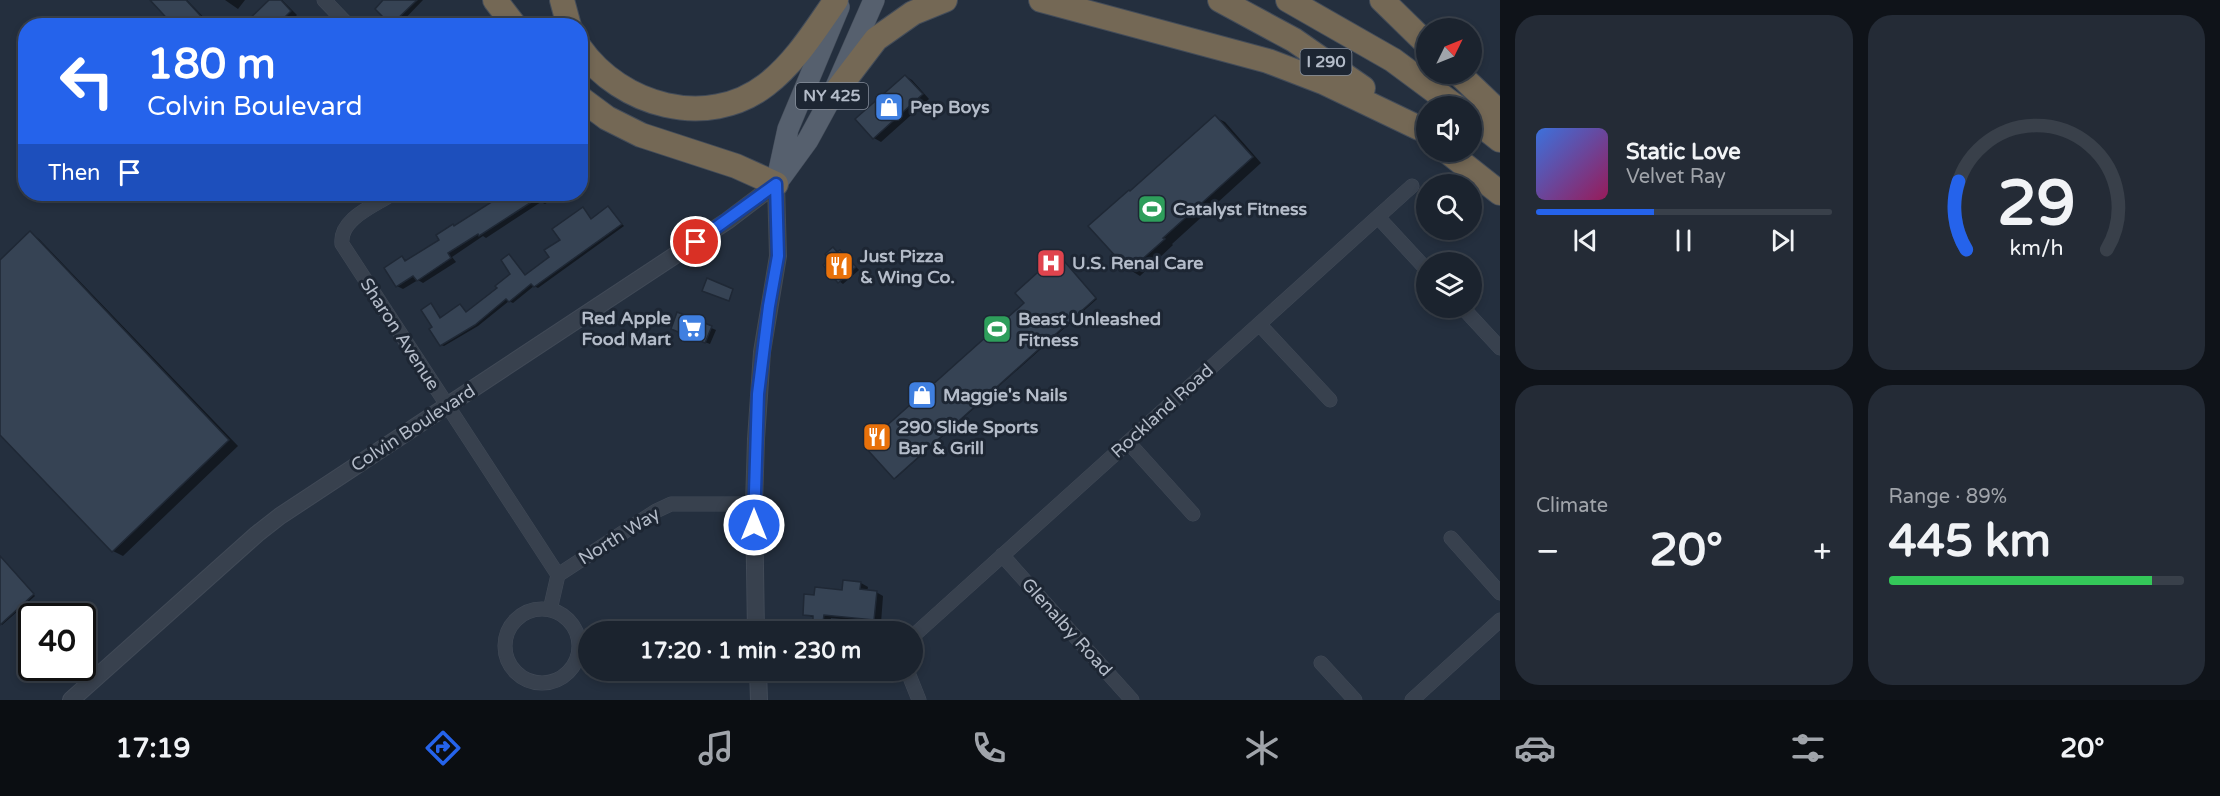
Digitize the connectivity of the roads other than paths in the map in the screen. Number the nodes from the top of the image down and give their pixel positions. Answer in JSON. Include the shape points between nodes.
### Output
{"nodes":[{"id":1,"x":324,"y":0,"type":"edge"},
{"id":2,"x":495,"y":0,"type":"edge"},
{"id":3,"x":562,"y":0,"type":"edge"},
{"id":4,"x":836,"y":0,"type":"edge"},
{"id":5,"x":842,"y":0,"type":"edge"},
{"id":6,"x":874,"y":0,"type":"edge"},
{"id":7,"x":945,"y":0,"type":"edge"},
{"id":8,"x":1041,"y":0,"type":"edge"},
{"id":9,"x":1220,"y":0,"type":"edge"},
{"id":10,"x":1288,"y":0,"type":"edge"},
{"id":11,"x":1382,"y":0,"type":"edge"},
{"id":12,"x":341,"y":18,"type":"edge"},
{"id":13,"x":509,"y":18,"type":"edge"},
{"id":14,"x":567,"y":18,"type":"edge"},
{"id":15,"x":1416,"y":33,"type":"edge"},
{"id":16,"x":588,"y":59,"type":"edge"},
{"id":17,"x":1470,"y":84,"type":"edge"},
{"id":18,"x":1442,"y":96,"type":"edge"},
{"id":19,"x":831,"y":98,"type":"junction"},
{"id":20,"x":588,"y":104,"type":"edge"},
{"id":21,"x":1500,"y":113,"type":"edge"},
{"id":22,"x":1416,"y":126,"type":"edge"},
{"id":23,"x":1482,"y":126,"type":"edge"},
{"id":24,"x":1416,"y":128,"type":"edge"},
{"id":25,"x":1500,"y":140,"type":"edge"},
{"id":26,"x":1461,"y":162,"type":"edge"},
{"id":27,"x":776,"y":184,"type":"junction"},
{"id":28,"x":1412,"y":186,"type":"dead end"},
{"id":29,"x":1500,"y":193,"type":"edge"},
{"id":30,"x":382,"y":201,"type":"edge"},
{"id":31,"x":1378,"y":217,"type":"junction"},
{"id":32,"x":1416,"y":258,"type":"edge"},
{"id":33,"x":1472,"y":318,"type":"edge"},
{"id":34,"x":1259,"y":324,"type":"junction"},
{"id":35,"x":1500,"y":348,"type":"edge"},
{"id":36,"x":1330,"y":400,"type":"dead end"},
{"id":37,"x":447,"y":406,"type":"junction"},
{"id":38,"x":1128,"y":442,"type":"junction"},
{"id":39,"x":754,"y":504,"type":"junction"},
{"id":40,"x":1193,"y":514,"type":"dead end"},
{"id":41,"x":1450,"y":538,"type":"dead end"},
{"id":42,"x":1002,"y":555,"type":"junction"},
{"id":43,"x":558,"y":575,"type":"junction"},
{"id":44,"x":1500,"y":593,"type":"edge"},
{"id":45,"x":550,"y":609,"type":"junction"},
{"id":46,"x":1500,"y":620,"type":"edge"},
{"id":47,"x":756,"y":621,"type":"edge"},
{"id":48,"x":923,"y":627,"type":"edge"},
{"id":49,"x":1321,"y":663,"type":"dead end"},
{"id":50,"x":758,"y":681,"type":"edge"},
{"id":51,"x":912,"y":681,"type":"edge"},
{"id":52,"x":71,"y":700,"type":"edge"},
{"id":53,"x":759,"y":700,"type":"edge"},
{"id":54,"x":919,"y":700,"type":"edge"},
{"id":55,"x":1132,"y":700,"type":"edge"},
{"id":56,"x":1355,"y":700,"type":"edge"},
{"id":57,"x":1412,"y":700,"type":"edge"}],
"edges":[{"from":1,"to":12,"type":"street"},
{"from":2,"to":13,"type":"highway"},
{"from":3,"to":14,"type":"highway"},
{"from":4,"to":16,"type":"highway","via":[[802,48],[771,81],[743,99],[720,106],[673,107],[630,93],[609,80]]},
{"from":5,"to":27,"type":"main road","via":[[788,129]]},
{"from":6,"to":19,"type":"main road","number":"NY 425"},
{"from":7,"to":19,"type":"highway","via":[[913,13],[876,39]]},
{"from":8,"to":24,"type":"highway","via":[[1268,61],[1323,82]]},
{"from":9,"to":22,"type":"highway","number":"I 290","via":[[1294,40]]},
{"from":10,"to":18,"type":"highway","number":"I 290","via":[[1393,60]]},
{"from":11,"to":15,"type":"highway"},
{"from":17,"to":21,"type":"highway"},
{"from":19,"to":27,"type":"main road","number":"NY 425","via":[[808,140]]},
{"from":20,"to":27,"type":"highway","via":[[641,135],[736,166]]},
{"from":23,"to":25,"type":"highway"},
{"from":26,"to":29,"type":"highway"},
{"from":27,"to":37,"type":"street","name":"Colvin Boulevard","via":[[727,221]]},
{"from":27,"to":39,"type":"street","via":[[778,256],[760,373]]},
{"from":28,"to":31,"type":"street","name":"Rockland Road"},
{"from":30,"to":37,"type":"street","name":"Sharon Avenue","via":[[347,224],[341,235],[342,244]]},
{"from":31,"to":32,"type":"street"},
{"from":31,"to":34,"type":"street","name":"Rockland Road"},
{"from":33,"to":35,"type":"street"},
{"from":34,"to":36,"type":"street"},
{"from":34,"to":38,"type":"street","name":"Rockland Road"},
{"from":37,"to":43,"type":"street","name":"Sharon Avenue"},
{"from":37,"to":52,"type":"street","name":"Colvin Boulevard","via":[[273,522]]},
{"from":38,"to":40,"type":"street"},
{"from":38,"to":42,"type":"street","name":"Rockland Road"},
{"from":39,"to":43,"type":"street","name":"North Way","via":[[671,504]]},
{"from":39,"to":47,"type":"street"},
{"from":41,"to":44,"type":"street"},
{"from":42,"to":48,"type":"street","name":"Rockland Road"},
{"from":42,"to":55,"type":"street","name":"Glenalby Road"},
{"from":43,"to":45,"type":"street"},
{"from":45,"to":45,"type":"street","via":[[531,610],[522,615],[509,628],[506,638],[510,666],[533,683],[560,680],[578,660],[580,641],[573,624]]},
{"from":46,"to":57,"type":"street"},
{"from":49,"to":56,"type":"street"},
{"from":50,"to":53,"type":"street"},
{"from":51,"to":54,"type":"street"}]}
